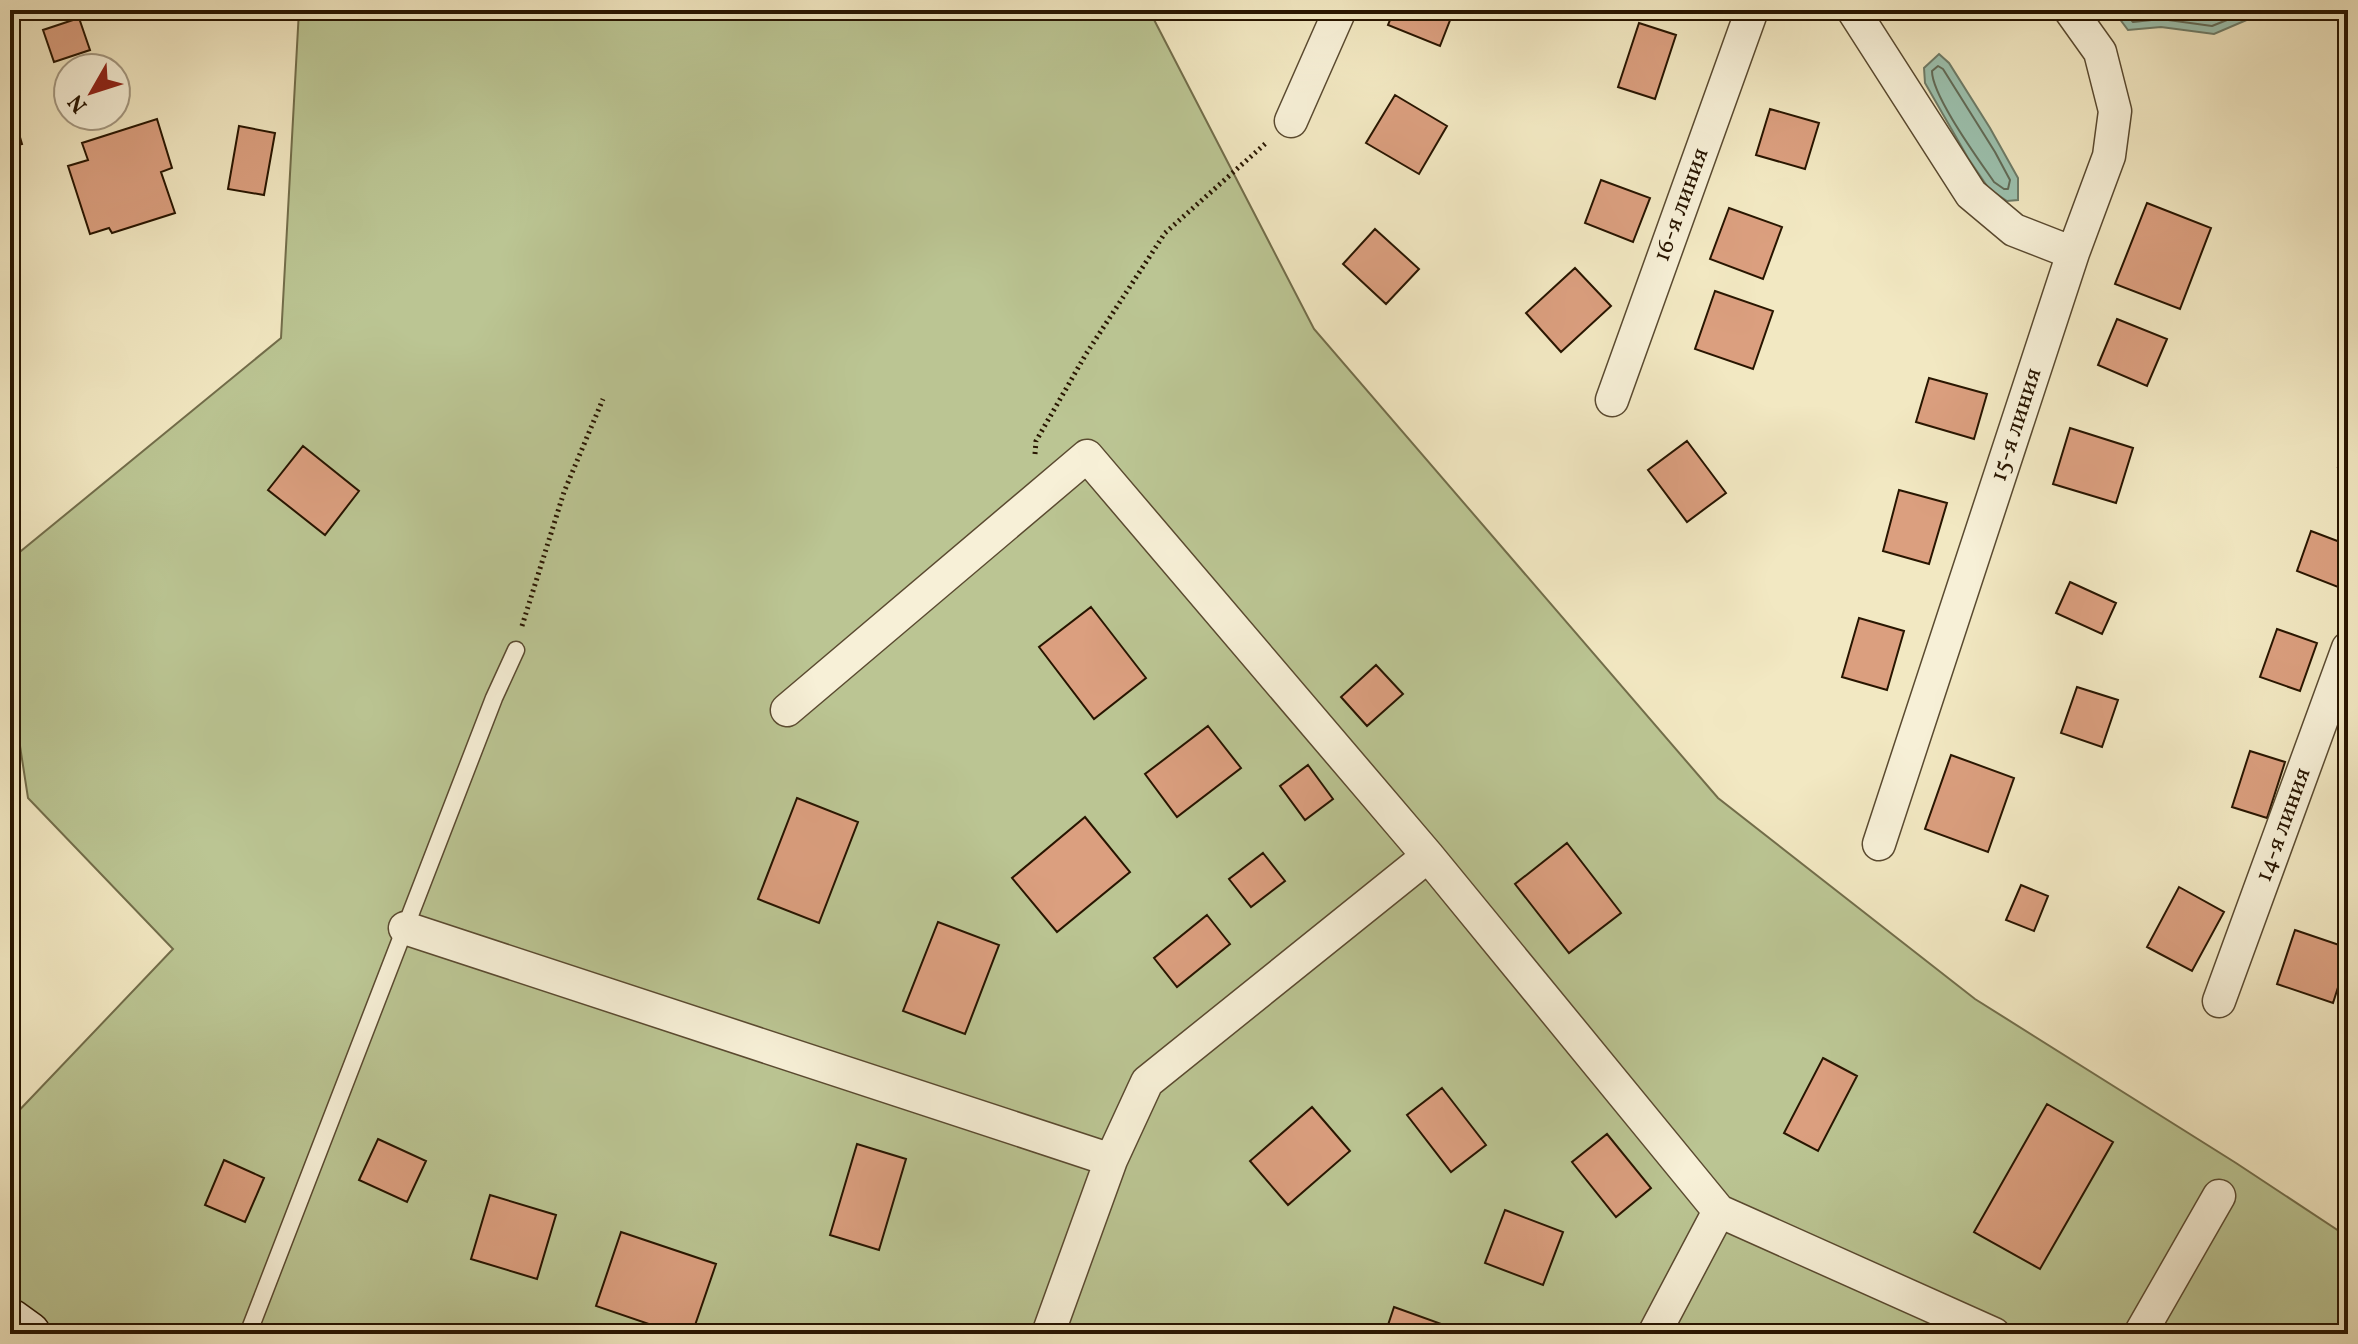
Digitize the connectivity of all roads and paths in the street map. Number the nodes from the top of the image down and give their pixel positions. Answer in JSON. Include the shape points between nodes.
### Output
{"nodes":[{"id":1,"x":1340,"y":10,"type":"edge"},
{"id":2,"x":1752,"y":10,"type":"edge"},
{"id":3,"x":1853,"y":10,"type":"edge"},
{"id":4,"x":2070,"y":10,"type":"edge"},
{"id":5,"x":1291,"y":121,"type":"joint"},
{"id":6,"x":2073,"y":253,"type":"junction"},
{"id":7,"x":603,"y":399,"type":"dead end"},
{"id":8,"x":1612,"y":400,"type":"dead end"},
{"id":9,"x":1033,"y":501,"type":"junction"},
{"id":10,"x":2348,"y":648,"type":"edge"},
{"id":11,"x":516,"y":650,"type":"joint"},
{"id":12,"x":787,"y":710,"type":"dead end"},
{"id":13,"x":1879,"y":844,"type":"dead end"},
{"id":14,"x":1428,"y":856,"type":"junction"},
{"id":15,"x":405,"y":928,"type":"junction"},
{"id":16,"x":2219,"y":1001,"type":"dead end"},
{"id":17,"x":1111,"y":1160,"type":"junction"},
{"id":18,"x":2219,"y":1196,"type":"dead end"},
{"id":19,"x":1719,"y":1211,"type":"junction"},
{"id":20,"x":10,"y":1321,"type":"edge"},
{"id":21,"x":28,"y":1334,"type":"edge"},
{"id":22,"x":248,"y":1334,"type":"edge"},
{"id":23,"x":1048,"y":1334,"type":"edge"},
{"id":24,"x":1654,"y":1334,"type":"edge"},
{"id":25,"x":1994,"y":1334,"type":"edge"},
{"id":26,"x":2140,"y":1334,"type":"edge"}],
"edges":[{"from":1,"to":5,"type":"street"},
{"from":2,"to":8,"type":"street","name":"16-я линия"},
{"from":3,"to":6,"type":"street","via":[[1971,194],[2014,230]]},
{"from":4,"to":6,"type":"street","name":"15-я линия","via":[[2100,52],[2115,111],[2109,156]]},
{"from":5,"to":9,"type":"path","via":[[1165,233],[1036,441]]},
{"from":6,"to":13,"type":"street","name":"15-я линия"},
{"from":7,"to":11,"type":"path","via":[[564,492]]},
{"from":9,"to":12,"type":"street"},
{"from":9,"to":14,"type":"street","via":[[1087,456]]},
{"from":10,"to":16,"type":"street","name":"14-я линия"},
{"from":11,"to":15,"type":"lane"},
{"from":14,"to":17,"type":"street","via":[[1147,1082]]},
{"from":14,"to":19,"type":"street"},
{"from":15,"to":17,"type":"street"},
{"from":15,"to":22,"type":"lane"},
{"from":17,"to":23,"type":"street"},
{"from":18,"to":26,"type":"street"},
{"from":19,"to":24,"type":"street"},
{"from":19,"to":25,"type":"street"},
{"from":20,"to":21,"type":"street"}]}
